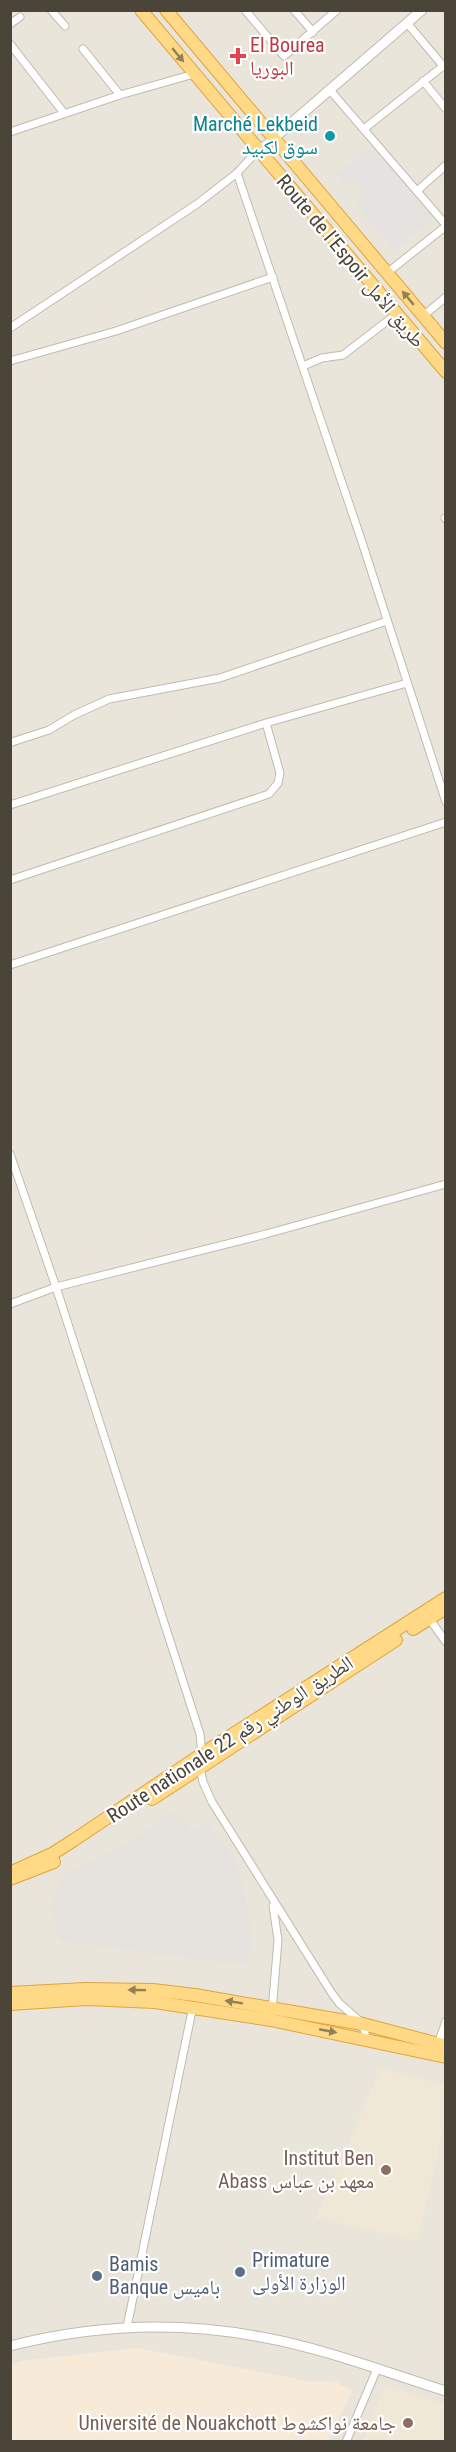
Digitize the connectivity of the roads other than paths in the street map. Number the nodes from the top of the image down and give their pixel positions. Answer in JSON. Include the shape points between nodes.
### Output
{"nodes":[{"id":1,"x":51,"y":10,"type":"edge"},
{"id":2,"x":141,"y":10,"type":"edge"},
{"id":3,"x":245,"y":10,"type":"edge"},
{"id":4,"x":294,"y":10,"type":"edge"},
{"id":5,"x":337,"y":10,"type":"edge"},
{"id":6,"x":422,"y":10,"type":"edge"},
{"id":7,"x":168,"y":11,"type":"edge"},
{"id":8,"x":20,"y":16,"type":"dead end"},
{"id":9,"x":410,"y":17,"type":"edge"},
{"id":10,"x":10,"y":24,"type":"edge"},
{"id":11,"x":65,"y":26,"type":"dead end"},
{"id":12,"x":313,"y":32,"type":"junction"},
{"id":13,"x":10,"y":44,"type":"edge"},
{"id":14,"x":83,"y":49,"type":"dead end"},
{"id":15,"x":444,"y":68,"type":"edge"},
{"id":16,"x":195,"y":74,"type":"junction"},
{"id":17,"x":423,"y":81,"type":"junction"},
{"id":18,"x":329,"y":89,"type":"junction"},
{"id":19,"x":120,"y":95,"type":"junction"},
{"id":20,"x":446,"y":109,"type":"edge"},
{"id":21,"x":64,"y":113,"type":"junction"},
{"id":22,"x":364,"y":129,"type":"junction"},
{"id":23,"x":10,"y":132,"type":"edge"},
{"id":24,"x":274,"y":138,"type":"junction"},
{"id":25,"x":258,"y":150,"type":"junction"},
{"id":26,"x":446,"y":165,"type":"edge"},
{"id":27,"x":237,"y":173,"type":"junction"},
{"id":28,"x":417,"y":191,"type":"junction"},
{"id":29,"x":446,"y":226,"type":"edge"},
{"id":30,"x":387,"y":273,"type":"junction"},
{"id":31,"x":273,"y":277,"type":"junction"},
{"id":32,"x":446,"y":297,"type":"edge"},
{"id":33,"x":395,"y":315,"type":"junction"},
{"id":34,"x":423,"y":316,"type":"junction"},
{"id":35,"x":10,"y":328,"type":"edge"},
{"id":36,"x":446,"y":343,"type":"edge"},
{"id":37,"x":10,"y":361,"type":"edge"},
{"id":38,"x":303,"y":366,"type":"junction"},
{"id":39,"x":446,"y":372,"type":"edge"},
{"id":40,"x":387,"y":621,"type":"junction"},
{"id":41,"x":407,"y":683,"type":"junction"},
{"id":42,"x":266,"y":723,"type":"junction"},
{"id":43,"x":12,"y":742,"type":"dead end"},
{"id":44,"x":446,"y":802,"type":"edge"},
{"id":45,"x":10,"y":805,"type":"edge"},
{"id":46,"x":446,"y":822,"type":"edge"},
{"id":47,"x":10,"y":880,"type":"edge"},
{"id":48,"x":10,"y":965,"type":"edge"},
{"id":49,"x":10,"y":1154,"type":"edge"},
{"id":50,"x":446,"y":1184,"type":"edge"},
{"id":51,"x":56,"y":1287,"type":"junction"},
{"id":52,"x":10,"y":1304,"type":"edge"},
{"id":53,"x":446,"y":1598,"type":"edge"},
{"id":54,"x":446,"y":1608,"type":"edge"},
{"id":55,"x":427,"y":1615,"type":"junction"},
{"id":56,"x":446,"y":1642,"type":"edge"},
{"id":57,"x":202,"y":1754,"type":"junction"},
{"id":58,"x":200,"y":1768,"type":"junction"},
{"id":59,"x":10,"y":1873,"type":"edge"},
{"id":60,"x":10,"y":1879,"type":"edge"},
{"id":61,"x":272,"y":1900,"type":"junction"},
{"id":62,"x":10,"y":1993,"type":"edge"},
{"id":63,"x":194,"y":2001,"type":"junction"},
{"id":64,"x":10,"y":2004,"type":"edge"},
{"id":65,"x":272,"y":2014,"type":"junction"},
{"id":66,"x":446,"y":2021,"type":"edge"},
{"id":67,"x":363,"y":2024,"type":"junction"},
{"id":68,"x":366,"y":2038,"type":"junction"},
{"id":69,"x":441,"y":2050,"type":"edge"},
{"id":70,"x":127,"y":2327,"type":"junction"},
{"id":71,"x":10,"y":2346,"type":"edge"},
{"id":72,"x":377,"y":2369,"type":"junction"},
{"id":73,"x":446,"y":2391,"type":"edge"},
{"id":74,"x":346,"y":2442,"type":"edge"}],
"edges":[{"from":1,"to":11,"type":"street"},
{"from":2,"to":16,"type":"highway","name":"Route de l’Espoir طريق الأمل","one_way":true},
{"from":3,"to":12,"type":"street","via":[[284,56]]},
{"from":4,"to":12,"type":"street"},
{"from":5,"to":12,"type":"street"},
{"from":6,"to":9,"type":"street"},
{"from":7,"to":24,"type":"highway"},
{"from":8,"to":10,"type":"street"},
{"from":9,"to":15,"type":"street"},
{"from":9,"to":18,"type":"street"},
{"from":13,"to":21,"type":"street"},
{"from":14,"to":19,"type":"street"},
{"from":15,"to":17,"type":"street"},
{"from":16,"to":19,"type":"street"},
{"from":16,"to":25,"type":"highway","name":"Route de l’Espoir طريق الأمل"},
{"from":17,"to":20,"type":"street"},
{"from":17,"to":22,"type":"street"},
{"from":18,"to":22,"type":"street"},
{"from":18,"to":24,"type":"street"},
{"from":19,"to":21,"type":"street"},
{"from":21,"to":23,"type":"street"},
{"from":22,"to":28,"type":"street"},
{"from":24,"to":25,"type":"street"},
{"from":24,"to":30,"type":"highway"},
{"from":25,"to":27,"type":"street"},
{"from":25,"to":33,"type":"highway","name":"Route de l’Espoir طريق الأمل"},
{"from":26,"to":28,"type":"street"},
{"from":27,"to":31,"type":"street"},
{"from":27,"to":35,"type":"street","via":[[157,232]]},
{"from":28,"to":29,"type":"street"},
{"from":29,"to":30,"type":"street"},
{"from":34,"to":30,"type":"highway","one_way":true},
{"from":31,"to":37,"type":"street","via":[[116,331]]},
{"from":31,"to":38,"type":"street"},
{"from":32,"to":34,"type":"street"},
{"from":33,"to":38,"type":"street","via":[[343,355]]},
{"from":33,"to":39,"type":"highway","name":"Route de l’Espoir طريق الأمل"},
{"from":34,"to":36,"type":"highway"},
{"from":38,"to":40,"type":"street"},
{"from":40,"to":41,"type":"street"},
{"from":40,"to":43,"type":"street","via":[[220,678],[109,699],[49,730]]},
{"from":41,"to":42,"type":"street"},
{"from":41,"to":44,"type":"street"},
{"from":42,"to":45,"type":"street"},
{"from":42,"to":47,"type":"street","via":[[280,773],[269,794]]},
{"from":46,"to":48,"type":"street"},
{"from":49,"to":51,"type":"street"},
{"from":50,"to":51,"type":"street"},
{"from":51,"to":52,"type":"street"},
{"from":51,"to":57,"type":"street","via":[[200,1734]]},
{"from":53,"to":55,"type":"highway","name":"Route nationale 22 الطريق الوطني رقم"},
{"from":54,"to":55,"type":"highway","name":"Route nationale 22 الطريق الوطني رقم"},
{"from":55,"to":56,"type":"street"},
{"from":55,"to":57,"type":"highway","name":"Route nationale 22 الطريق الوطني رقم"},
{"from":55,"to":58,"type":"highway","name":"Route nationale 22 الطريق الوطني رقم"},
{"from":57,"to":58,"type":"street"},
{"from":57,"to":59,"type":"highway","name":"Route nationale 22 الطريق الوطني رقم","via":[[52,1854]]},
{"from":58,"to":60,"type":"highway","name":"Route nationale 22 الطريق الوطني رقم","via":[[59,1859]]},
{"from":58,"to":61,"type":"street","via":[[206,1791]]},
{"from":61,"to":65,"type":"street","via":[[278,1940]]},
{"from":61,"to":67,"type":"street","via":[[339,2003]]},
{"from":63,"to":62,"type":"highway","one_way":true,"via":[[153,1990]]},
{"from":63,"to":64,"type":"highway","via":[[86,1999]]},
{"from":63,"to":65,"type":"highway"},
{"from":63,"to":70,"type":"street"},
{"from":65,"to":67,"type":"highway"},
{"from":65,"to":68,"type":"highway","one_way":true},
{"from":66,"to":69,"type":"street"},
{"from":67,"to":68,"type":"street"},
{"from":67,"to":69,"type":"highway"},
{"from":68,"to":69,"type":"highway"},
{"from":70,"to":71,"type":"street","via":[[77,2332]]},
{"from":70,"to":72,"type":"street","via":[[220,2330],[262,2337]]},
{"from":72,"to":73,"type":"street"},
{"from":72,"to":74,"type":"street"}]}
